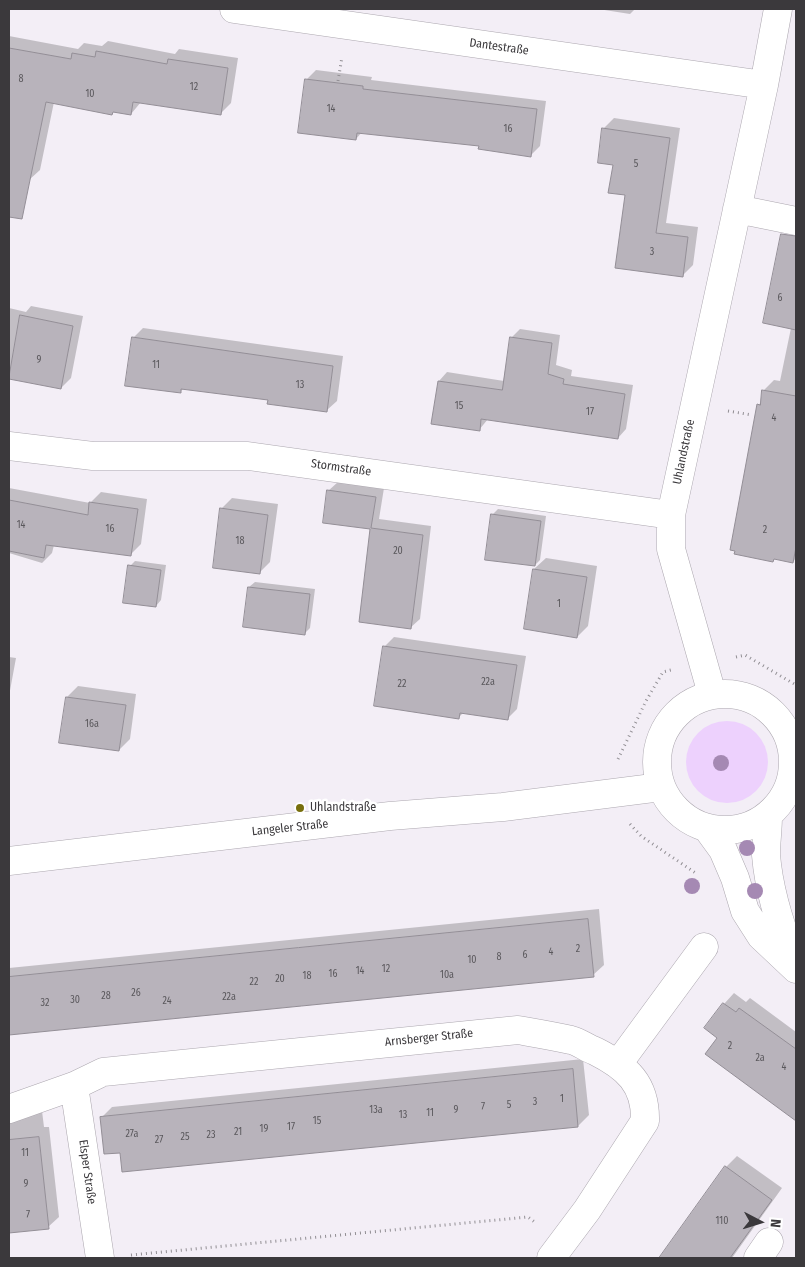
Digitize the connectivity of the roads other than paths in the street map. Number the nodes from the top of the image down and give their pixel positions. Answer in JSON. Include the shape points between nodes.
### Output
{"nodes":[{"id":1,"x":234,"y":9,"type":"edge"},
{"id":2,"x":778,"y":9,"type":"edge"},
{"id":3,"x":764,"y":84,"type":"junction"},
{"id":4,"x":737,"y":209,"type":"junction"},
{"id":5,"x":796,"y":221,"type":"edge"},
{"id":6,"x":9,"y":446,"type":"edge"},
{"id":7,"x":671,"y":515,"type":"junction"},
{"id":8,"x":712,"y":694,"type":"junction"},
{"id":9,"x":791,"y":729,"type":"edge"},
{"id":10,"x":793,"y":783,"type":"edge"},
{"id":11,"x":661,"y":787,"type":"junction"},
{"id":12,"x":768,"y":816,"type":"junction"},
{"id":13,"x":707,"y":828,"type":"junction"},
{"id":14,"x":9,"y":861,"type":"edge"},
{"id":15,"x":704,"y":947,"type":"dead end"},
{"id":16,"x":796,"y":968,"type":"edge"},
{"id":17,"x":618,"y":1064,"type":"junction"},
{"id":18,"x":74,"y":1086,"type":"junction"},
{"id":19,"x":9,"y":1110,"type":"edge"},
{"id":20,"x":558,"y":1250,"type":"edge"},
{"id":21,"x":100,"y":1258,"type":"edge"}],
"edges":[{"from":1,"to":3,"type":"street","name":"Dantestraße"},
{"from":2,"to":3,"type":"street","name":"Uhlandstraße"},
{"from":3,"to":4,"type":"street","name":"Uhlandstraße"},
{"from":4,"to":5,"type":"street"},
{"from":4,"to":7,"type":"street","name":"Uhlandstraße"},
{"from":6,"to":7,"type":"street","name":"Stormstraße","via":[[93,456],[248,456]]},
{"from":7,"to":8,"type":"street","name":"Uhlandstraße","via":[[671,549]]},
{"from":8,"to":9,"type":"street","via":[[733,693],[754,699]]},
{"from":8,"to":11,"type":"street","via":[[693,701],[677,713],[665,729],[658,748],[657,768]]},
{"from":9,"to":10,"type":"street"},
{"from":10,"to":12,"type":"street"},
{"from":11,"to":13,"type":"street","via":[[680,813]]},
{"from":11,"to":14,"type":"street","name":"Langeler Straße"},
{"from":12,"to":13,"type":"street","via":[[750,826],[729,831]]},
{"from":12,"to":16,"type":"street","via":[[766,854],[770,884],[780,928]]},
{"from":13,"to":16,"type":"street","via":[[723,850],[745,911],[761,936]]},
{"from":15,"to":17,"type":"street"},
{"from":17,"to":18,"type":"street","name":"Arnsberger Straße","via":[[573,1040],[518,1030],[103,1072]]},
{"from":17,"to":20,"type":"street","name":"Arnsberger Straße","via":[[635,1081],[642,1094],[645,1121]]},
{"from":18,"to":19,"type":"street","name":"Arnsberger Straße"},
{"from":18,"to":21,"type":"street","name":"Elsper Straße"}]}
